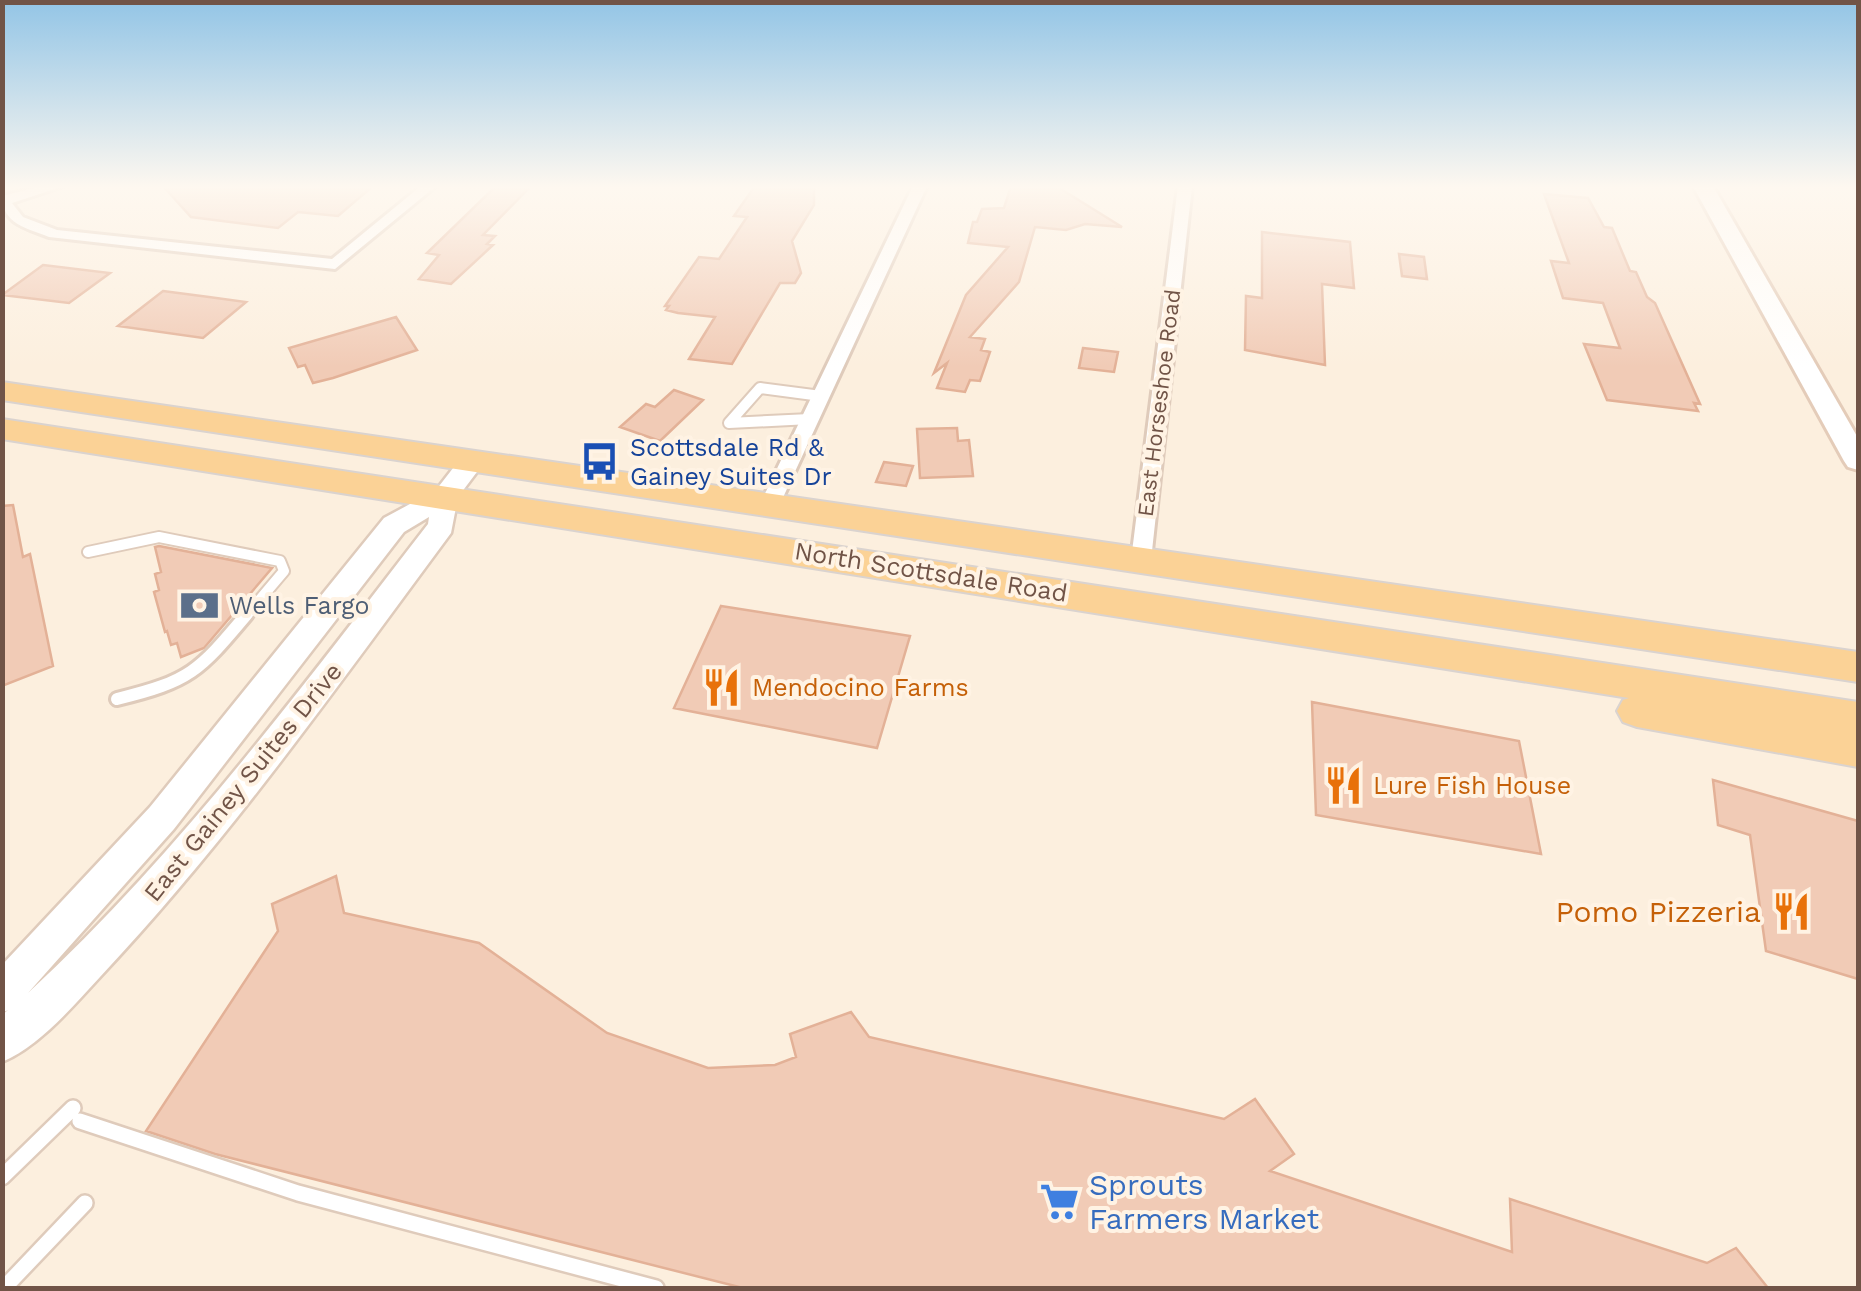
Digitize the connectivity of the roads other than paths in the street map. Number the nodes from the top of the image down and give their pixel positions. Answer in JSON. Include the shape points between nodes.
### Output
{"nodes":[{"id":1,"x":169,"y":246,"type":"edge"},
{"id":2,"x":356,"y":246,"type":"edge"},
{"id":3,"x":892,"y":246,"type":"edge"},
{"id":4,"x":1178,"y":246,"type":"edge"},
{"id":5,"x":1738,"y":246,"type":"edge"},
{"id":6,"x":5,"y":392,"type":"edge"},
{"id":7,"x":821,"y":396,"type":"junction"},
{"id":8,"x":810,"y":419,"type":"junction"},
{"id":9,"x":2,"y":429,"type":"edge"},
{"id":10,"x":473,"y":460,"type":"junction"},
{"id":11,"x":1858,"y":461,"type":"edge"},
{"id":12,"x":445,"y":496,"type":"junction"},
{"id":13,"x":770,"y":504,"type":"junction"},
{"id":14,"x":88,"y":552,"type":"dead end"},
{"id":15,"x":1141,"y":560,"type":"junction"},
{"id":16,"x":1409,"y":601,"type":"junction"},
{"id":17,"x":1115,"y":602,"type":"junction"},
{"id":18,"x":1418,"y":651,"type":"junction"},
{"id":19,"x":1858,"y":668,"type":"edge"},
{"id":20,"x":117,"y":700,"type":"dead end"},
{"id":21,"x":1858,"y":718,"type":"edge"},
{"id":22,"x":1858,"y":750,"type":"edge"},
{"id":23,"x":2,"y":994,"type":"edge"},
{"id":24,"x":2,"y":1042,"type":"edge"},
{"id":25,"x":2,"y":1177,"type":"edge"},
{"id":26,"x":85,"y":1203,"type":"dead end"},
{"id":27,"x":4,"y":1288,"type":"edge"},
{"id":28,"x":656,"y":1288,"type":"edge"}],
"edges":[{"from":1,"to":2,"type":"street","via":[[335,264]]},
{"from":3,"to":7,"type":"street"},
{"from":4,"to":15,"type":"street","name":"East Horseshoe Road"},
{"from":5,"to":11,"type":"main road"},
{"from":6,"to":10,"type":"main road","name":"North Scottsdale Road"},
{"from":7,"to":8,"type":"street"},
{"from":7,"to":8,"type":"lane","via":[[760,388],[729,422]]},
{"from":8,"to":13,"type":"street"},
{"from":9,"to":12,"type":"main road","name":"North Scottsdale Road"},
{"from":10,"to":12,"type":"street","name":"East Gainey Suites Drive"},
{"from":10,"to":13,"type":"main road","name":"North Scottsdale Road"},
{"from":12,"to":17,"type":"main road","name":"North Scottsdale Road"},
{"from":12,"to":23,"type":"street","name":"East Gainey Suites Drive","via":[[394,525],[162,818]]},
{"from":12,"to":24,"type":"street","name":"East Gainey Suites Drive","via":[[441,526],[165,880],[88,966]]},
{"from":13,"to":15,"type":"main road","name":"North Scottsdale Road"},
{"from":14,"to":20,"type":"lane","via":[[160,537],[273,558],[284,571],[206,662],[172,686]]},
{"from":15,"to":16,"type":"main road","name":"North Scottsdale Road"},
{"from":16,"to":17,"type":"main road","via":[[1283,601],[1166,586],[1136,590]]},
{"from":16,"to":19,"type":"main road","name":"North Scottsdale Road"},
{"from":17,"to":18,"type":"main road","name":"North Scottsdale Road"},
{"from":18,"to":21,"type":"main road","name":"North Scottsdale Road"},
{"from":18,"to":22,"type":"main road","via":[[1586,701]]},
{"from":25,"to":28,"type":"lane","via":[[76,1114],[298,1194]]},
{"from":26,"to":27,"type":"lane"}]}
